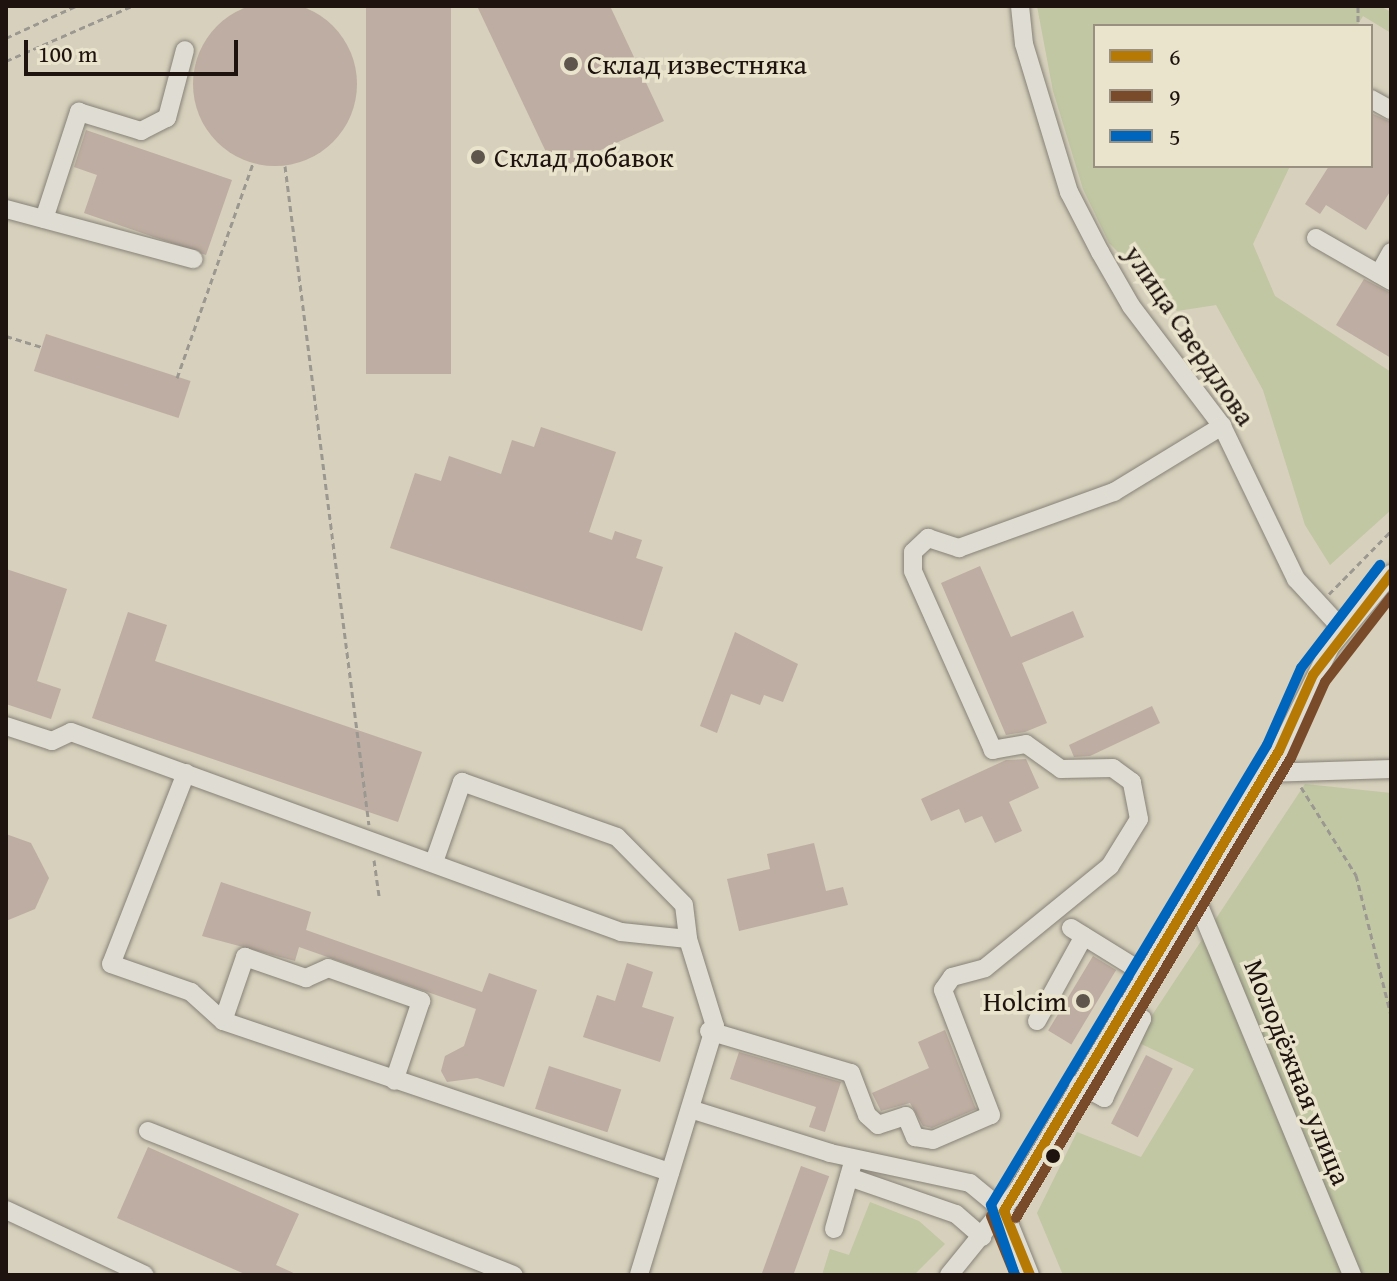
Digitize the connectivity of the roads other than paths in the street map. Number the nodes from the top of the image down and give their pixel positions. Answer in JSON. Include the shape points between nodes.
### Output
{"nodes":[{"id":1,"x":1020,"y":6,"type":"edge"},
{"id":2,"x":185,"y":50,"type":"dead end"},
{"id":3,"x":1373,"y":100,"type":"edge"},
{"id":4,"x":1391,"y":110,"type":"edge"},
{"id":5,"x":6,"y":209,"type":"edge"},
{"id":6,"x":44,"y":219,"type":"junction"},
{"id":7,"x":1316,"y":238,"type":"dead end"},
{"id":8,"x":1391,"y":252,"type":"edge"},
{"id":9,"x":193,"y":259,"type":"dead end"},
{"id":10,"x":1385,"y":277,"type":"edge"},
{"id":11,"x":1222,"y":426,"type":"junction"},
{"id":12,"x":1391,"y":574,"type":"edge"},
{"id":13,"x":1343,"y":630,"type":"junction"},
{"id":14,"x":6,"y":726,"type":"edge"},
{"id":15,"x":1391,"y":769,"type":"edge"},
{"id":16,"x":186,"y":773,"type":"junction"},
{"id":17,"x":1266,"y":773,"type":"junction"},
{"id":18,"x":434,"y":862,"type":"junction"},
{"id":19,"x":1193,"y":891,"type":"junction"},
{"id":20,"x":688,"y":939,"type":"junction"},
{"id":21,"x":1142,"y":972,"type":"junction"},
{"id":22,"x":1123,"y":1006,"type":"junction"},
{"id":23,"x":223,"y":1021,"type":"junction"},
{"id":24,"x":1037,"y":1021,"type":"dead end"},
{"id":25,"x":709,"y":1031,"type":"junction"},
{"id":26,"x":394,"y":1081,"type":"junction"},
{"id":27,"x":1078,"y":1084,"type":"junction"},
{"id":28,"x":690,"y":1109,"type":"junction"},
{"id":29,"x":148,"y":1131,"type":"dead end"},
{"id":30,"x":856,"y":1155,"type":"junction"},
{"id":31,"x":670,"y":1172,"type":"junction"},
{"id":32,"x":849,"y":1177,"type":"junction"},
{"id":33,"x":6,"y":1210,"type":"edge"},
{"id":34,"x":1004,"y":1211,"type":"junction"},
{"id":35,"x":834,"y":1229,"type":"dead end"},
{"id":36,"x":982,"y":1237,"type":"junction"},
{"id":37,"x":145,"y":1275,"type":"edge"},
{"id":38,"x":514,"y":1275,"type":"edge"},
{"id":39,"x":639,"y":1275,"type":"edge"},
{"id":40,"x":949,"y":1275,"type":"edge"},
{"id":41,"x":1030,"y":1275,"type":"edge"},
{"id":42,"x":1352,"y":1275,"type":"edge"}],
"edges":[{"from":1,"to":11,"type":"street","name":"улица Свердлова","via":[[1024,44],[1069,192],[1131,306]]},
{"from":2,"to":6,"type":"street","via":[[167,118],[141,131],[79,112]]},
{"from":3,"to":4,"type":"street"},
{"from":5,"to":6,"type":"street"},
{"from":6,"to":9,"type":"street"},
{"from":7,"to":10,"type":"street"},
{"from":8,"to":10,"type":"street"},
{"from":11,"to":13,"type":"street","name":"улица Свердлова","via":[[1296,579]]},
{"from":11,"to":25,"type":"street","via":[[1114,492],[959,548],[928,538],[913,552],[913,571],[993,750],[1026,744],[1061,769],[1113,768],[1132,782],[1139,819],[1110,866],[985,968],[952,977],[943,990],[991,1115],[933,1140],[915,1137],[906,1116],[878,1125],[867,1115],[851,1073]]},
{"from":12,"to":13,"type":"street"},
{"from":13,"to":17,"type":"street","via":[[1313,675]]},
{"from":14,"to":16,"type":"street","via":[[52,741],[71,732]]},
{"from":15,"to":17,"type":"street"},
{"from":16,"to":18,"type":"street"},
{"from":16,"to":23,"type":"street","via":[[111,964],[191,992]]},
{"from":17,"to":19,"type":"street"},
{"from":18,"to":20,"type":"street","via":[[621,932]]},
{"from":18,"to":20,"type":"street","via":[[462,782],[617,837],[684,905]]},
{"from":19,"to":21,"type":"street"},
{"from":19,"to":42,"type":"street","name":"Молодёжная улица"},
{"from":20,"to":25,"type":"street","via":[[715,1026]]},
{"from":21,"to":22,"type":"street"},
{"from":21,"to":24,"type":"street","via":[[1077,932]]},
{"from":22,"to":27,"type":"street"},
{"from":22,"to":27,"type":"street","via":[[1142,1019],[1104,1098]]},
{"from":23,"to":26,"type":"street"},
{"from":23,"to":26,"type":"street","via":[[245,957],[306,978],[328,968],[421,1001]]},
{"from":25,"to":28,"type":"street"},
{"from":26,"to":31,"type":"street"},
{"from":27,"to":34,"type":"street"},
{"from":28,"to":30,"type":"street"},
{"from":28,"to":31,"type":"street"},
{"from":29,"to":38,"type":"street"},
{"from":30,"to":32,"type":"street"},
{"from":30,"to":34,"type":"street","via":[[970,1183]]},
{"from":31,"to":39,"type":"street"},
{"from":32,"to":35,"type":"street"},
{"from":32,"to":36,"type":"street","via":[[956,1214]]},
{"from":33,"to":37,"type":"street"},
{"from":34,"to":36,"type":"street"},
{"from":34,"to":41,"type":"street"},
{"from":36,"to":40,"type":"street"}]}
